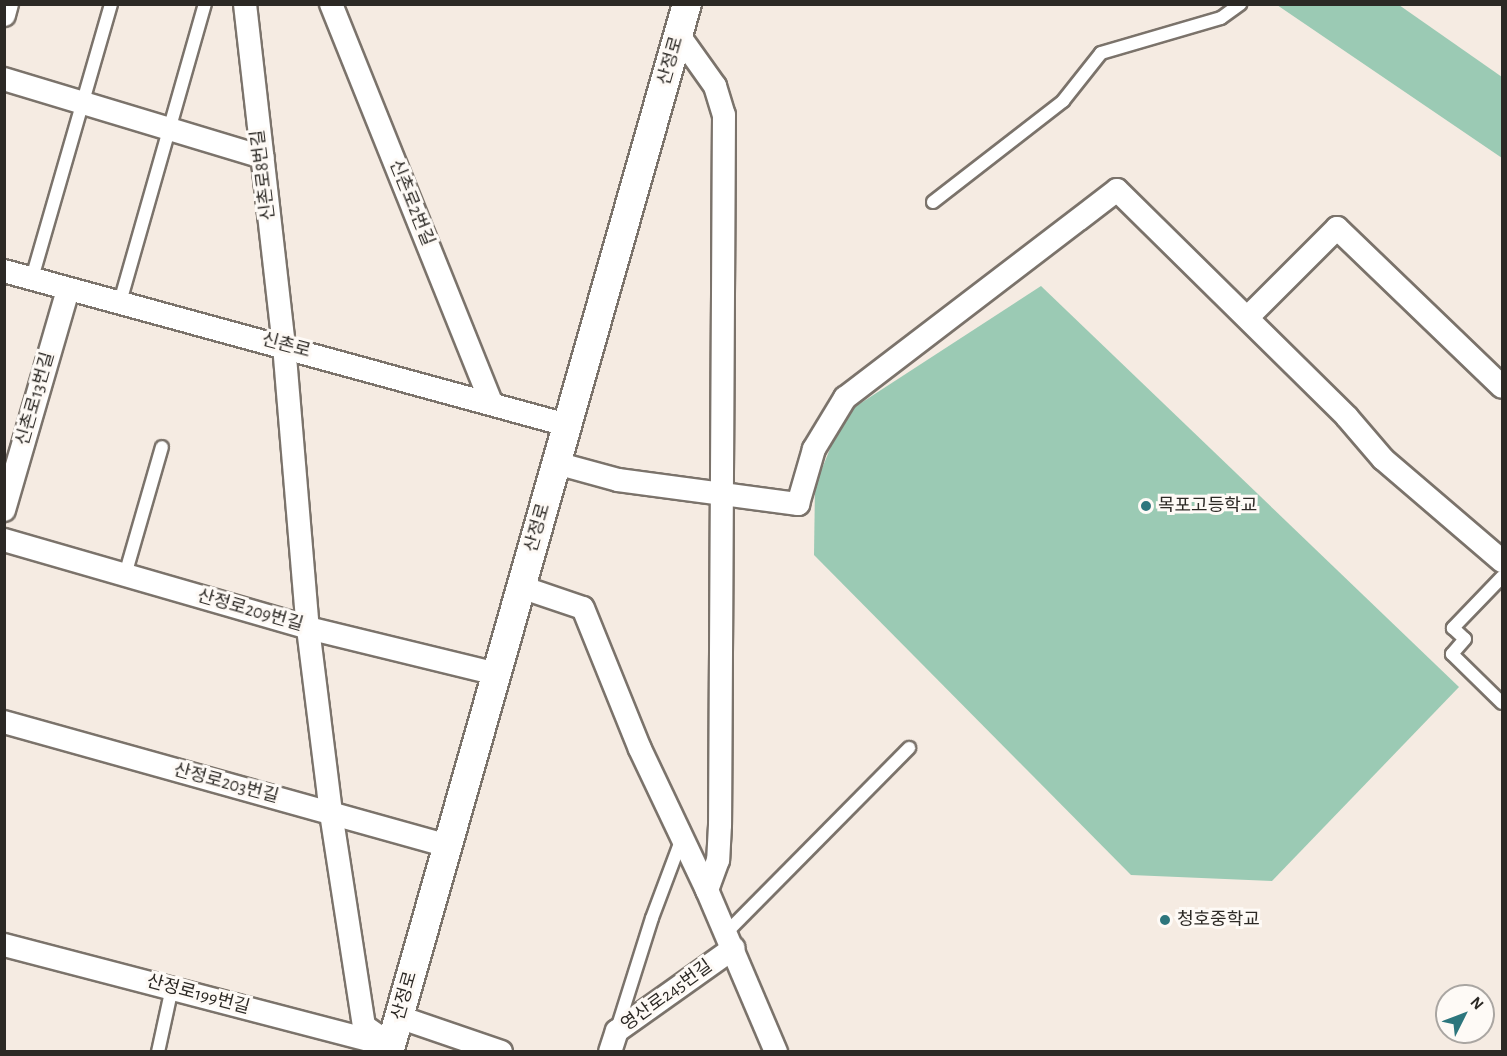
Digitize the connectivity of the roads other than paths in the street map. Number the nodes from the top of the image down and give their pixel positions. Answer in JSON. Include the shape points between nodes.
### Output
{"nodes":[{"id":1,"x":7,"y":4,"type":"edge"},
{"id":2,"x":111,"y":4,"type":"edge"},
{"id":3,"x":205,"y":4,"type":"edge"},
{"id":4,"x":244,"y":4,"type":"edge"},
{"id":5,"x":331,"y":4,"type":"edge"},
{"id":6,"x":687,"y":4,"type":"edge"},
{"id":7,"x":1240,"y":4,"type":"edge"},
{"id":8,"x":4,"y":15,"type":"edge"},
{"id":9,"x":678,"y":34,"type":"junction"},
{"id":10,"x":4,"y":79,"type":"edge"},
{"id":11,"x":83,"y":103,"type":"junction"},
{"id":12,"x":170,"y":129,"type":"junction"},
{"id":13,"x":262,"y":157,"type":"junction"},
{"id":14,"x":933,"y":202,"type":"dead end"},
{"id":15,"x":4,"y":271,"type":"edge"},
{"id":16,"x":32,"y":278,"type":"junction"},
{"id":17,"x":68,"y":289,"type":"junction"},
{"id":18,"x":120,"y":302,"type":"junction"},
{"id":19,"x":1248,"y":318,"type":"junction"},
{"id":20,"x":284,"y":345,"type":"junction"},
{"id":21,"x":1503,"y":387,"type":"edge"},
{"id":22,"x":491,"y":402,"type":"junction"},
{"id":23,"x":567,"y":425,"type":"junction"},
{"id":24,"x":162,"y":447,"type":"dead end"},
{"id":25,"x":556,"y":463,"type":"junction"},
{"id":26,"x":722,"y":494,"type":"junction"},
{"id":27,"x":4,"y":510,"type":"edge"},
{"id":28,"x":4,"y":540,"type":"edge"},
{"id":29,"x":1503,"y":561,"type":"edge"},
{"id":30,"x":125,"y":575,"type":"junction"},
{"id":31,"x":1503,"y":577,"type":"edge"},
{"id":32,"x":521,"y":587,"type":"junction"},
{"id":33,"x":308,"y":628,"type":"junction"},
{"id":34,"x":497,"y":674,"type":"junction"},
{"id":35,"x":1503,"y":703,"type":"edge"},
{"id":36,"x":4,"y":722,"type":"edge"},
{"id":37,"x":909,"y":748,"type":"dead end"},
{"id":38,"x":331,"y":813,"type":"junction"},
{"id":39,"x":682,"y":837,"type":"junction"},
{"id":40,"x":448,"y":846,"type":"junction"},
{"id":41,"x":707,"y":890,"type":"junction"},
{"id":42,"x":730,"y":940,"type":"junction"},
{"id":43,"x":4,"y":945,"type":"edge"},
{"id":44,"x":172,"y":988,"type":"junction"},
{"id":45,"x":399,"y":1017,"type":"junction"},
{"id":46,"x":614,"y":1041,"type":"edge"},
{"id":47,"x":390,"y":1048,"type":"edge"},
{"id":48,"x":158,"y":1052,"type":"edge"},
{"id":49,"x":501,"y":1052,"type":"edge"},
{"id":50,"x":776,"y":1052,"type":"edge"}],
"edges":[{"from":1,"to":8,"type":"street"},
{"from":2,"to":11,"type":"lane"},
{"from":3,"to":12,"type":"lane"},
{"from":4,"to":13,"type":"street","name":"신촌로8번길"},
{"from":5,"to":22,"type":"street","name":"신촌로2번길"},
{"from":6,"to":9,"type":"street","name":"산정로"},
{"from":7,"to":14,"type":"lane","via":[[1221,18],[1101,53],[1063,100]]},
{"from":9,"to":23,"type":"street","name":"산정로"},
{"from":9,"to":26,"type":"street","via":[[715,86],[724,115]]},
{"from":10,"to":11,"type":"street"},
{"from":11,"to":12,"type":"street"},
{"from":11,"to":16,"type":"lane"},
{"from":12,"to":13,"type":"street"},
{"from":12,"to":18,"type":"lane"},
{"from":13,"to":20,"type":"street","name":"신촌로8번길"},
{"from":15,"to":16,"type":"street","name":"신촌로"},
{"from":16,"to":17,"type":"street","name":"신촌로"},
{"from":17,"to":18,"type":"street","name":"신촌로"},
{"from":17,"to":27,"type":"street","name":"신촌로13번길"},
{"from":18,"to":20,"type":"street","name":"신촌로"},
{"from":19,"to":21,"type":"street","via":[[1337,228]]},
{"from":19,"to":26,"type":"street","via":[[1117,190],[845,398],[814,448],[798,504]]},
{"from":19,"to":29,"type":"street","via":[[1383,459]]},
{"from":20,"to":22,"type":"street","name":"신촌로"},
{"from":20,"to":33,"type":"street","name":"신촌로8번길"},
{"from":22,"to":23,"type":"street","name":"신촌로"},
{"from":23,"to":25,"type":"street","name":"산정로"},
{"from":24,"to":30,"type":"lane"},
{"from":25,"to":26,"type":"street","via":[[618,480]]},
{"from":25,"to":32,"type":"street","name":"산정로"},
{"from":26,"to":41,"type":"street","via":[[720,825],[718,860]]},
{"from":28,"to":30,"type":"street","name":"산정로209번길"},
{"from":30,"to":33,"type":"street","name":"산정로209번길"},
{"from":31,"to":35,"type":"lane","via":[[1454,628],[1465,639],[1452,654]]},
{"from":32,"to":34,"type":"street","name":"산정로"},
{"from":32,"to":39,"type":"street","via":[[583,608],[640,749]]},
{"from":33,"to":34,"type":"street","name":"산정로209번길"},
{"from":33,"to":38,"type":"street","name":"신촌로8번길"},
{"from":34,"to":40,"type":"street","name":"산정로"},
{"from":36,"to":38,"type":"street","name":"산정로203번길"},
{"from":37,"to":42,"type":"lane"},
{"from":38,"to":40,"type":"street","name":"산정로203번길"},
{"from":38,"to":47,"type":"street","name":"신촌로8번길","via":[[364,1026]]},
{"from":39,"to":41,"type":"street"},
{"from":39,"to":46,"type":"lane"},
{"from":40,"to":45,"type":"street","name":"산정로"},
{"from":41,"to":42,"type":"street"},
{"from":42,"to":46,"type":"street","name":"영산로245번길"},
{"from":42,"to":50,"type":"street"},
{"from":43,"to":44,"type":"street","name":"산정로199번길"},
{"from":44,"to":47,"type":"street","name":"산정로199번길"},
{"from":44,"to":48,"type":"lane"},
{"from":45,"to":47,"type":"street","name":"산정로"},
{"from":45,"to":49,"type":"street"}]}
